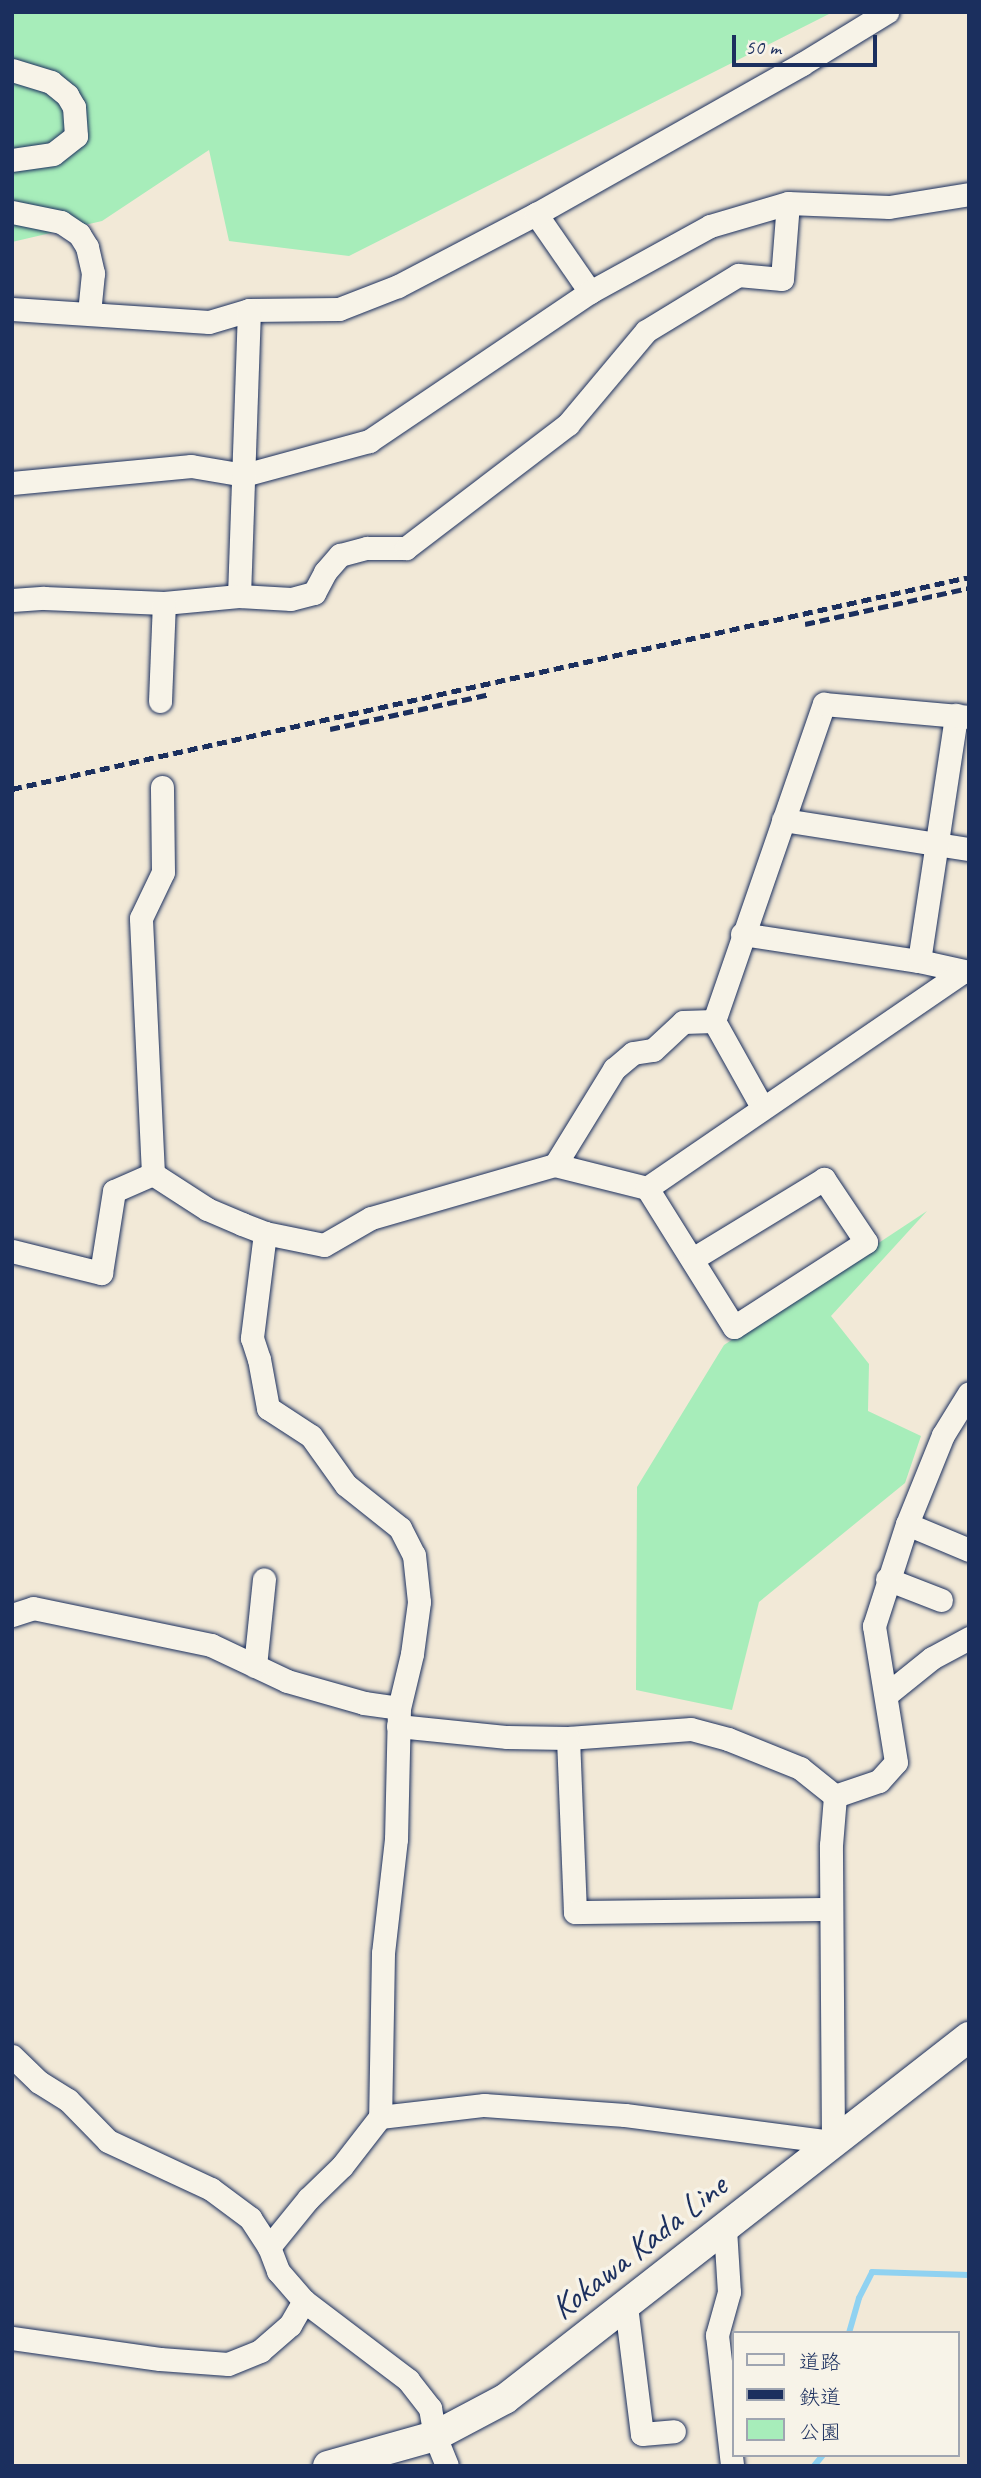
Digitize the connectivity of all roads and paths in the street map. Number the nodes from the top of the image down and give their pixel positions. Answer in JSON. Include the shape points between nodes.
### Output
{"nodes":[{"id":1,"x":887,"y":12,"type":"edge"},
{"id":2,"x":12,"y":70,"type":"edge"},
{"id":3,"x":12,"y":160,"type":"edge"},
{"id":4,"x":969,"y":194,"type":"edge"},
{"id":5,"x":788,"y":203,"type":"junction"},
{"id":6,"x":12,"y":212,"type":"edge"},
{"id":7,"x":536,"y":214,"type":"junction"},
{"id":8,"x":590,"y":292,"type":"junction"},
{"id":9,"x":12,"y":309,"type":"edge"},
{"id":10,"x":248,"y":310,"type":"junction"},
{"id":11,"x":89,"y":313,"type":"junction"},
{"id":12,"x":244,"y":475,"type":"junction"},
{"id":13,"x":12,"y":483,"type":"edge"},
{"id":14,"x":239,"y":596,"type":"junction"},
{"id":15,"x":12,"y":600,"type":"edge"},
{"id":16,"x":164,"y":603,"type":"junction"},
{"id":17,"x":160,"y":701,"type":"dead end"},
{"id":18,"x":963,"y":716,"type":"edge"},
{"id":19,"x":162,"y":787,"type":"dead end"},
{"id":20,"x":783,"y":821,"type":"junction"},
{"id":21,"x":936,"y":844,"type":"junction"},
{"id":22,"x":969,"y":849,"type":"edge"},
{"id":23,"x":742,"y":934,"type":"junction"},
{"id":24,"x":919,"y":961,"type":"junction"},
{"id":25,"x":966,"y":972,"type":"edge"},
{"id":26,"x":714,"y":1021,"type":"junction"},
{"id":27,"x":762,"y":1107,"type":"junction"},
{"id":28,"x":555,"y":1166,"type":"junction"},
{"id":29,"x":153,"y":1174,"type":"junction"},
{"id":30,"x":648,"y":1188,"type":"junction"},
{"id":31,"x":265,"y":1233,"type":"junction"},
{"id":32,"x":12,"y":1251,"type":"edge"},
{"id":33,"x":694,"y":1258,"type":"junction"},
{"id":34,"x":969,"y":1393,"type":"edge"},
{"id":35,"x":907,"y":1524,"type":"junction"},
{"id":36,"x":969,"y":1550,"type":"edge"},
{"id":37,"x":264,"y":1579,"type":"dead end"},
{"id":38,"x":887,"y":1579,"type":"junction"},
{"id":39,"x":941,"y":1600,"type":"dead end"},
{"id":40,"x":12,"y":1615,"type":"edge"},
{"id":41,"x":969,"y":1638,"type":"edge"},
{"id":42,"x":255,"y":1666,"type":"junction"},
{"id":43,"x":886,"y":1695,"type":"junction"},
{"id":44,"x":398,"y":1717,"type":"junction"},
{"id":45,"x":568,"y":1738,"type":"junction"},
{"id":46,"x":835,"y":1796,"type":"junction"},
{"id":47,"x":831,"y":1909,"type":"junction"},
{"id":48,"x":969,"y":2037,"type":"edge"},
{"id":49,"x":12,"y":2056,"type":"edge"},
{"id":50,"x":380,"y":2117,"type":"junction"},
{"id":51,"x":833,"y":2142,"type":"junction"},
{"id":52,"x":725,"y":2229,"type":"junction"},
{"id":53,"x":269,"y":2247,"type":"junction"},
{"id":54,"x":304,"y":2301,"type":"junction"},
{"id":55,"x":626,"y":2306,"type":"junction"},
{"id":56,"x":12,"y":2338,"type":"edge"},
{"id":57,"x":727,"y":2355,"type":"edge"},
{"id":58,"x":674,"y":2431,"type":"dead end"},
{"id":59,"x":435,"y":2436,"type":"junction"},
{"id":60,"x":732,"y":2465,"type":"edge"},
{"id":61,"x":328,"y":2466,"type":"edge"},
{"id":62,"x":447,"y":2466,"type":"edge"}],
"edges":[{"from":1,"to":7,"type":"street"},
{"from":2,"to":3,"type":"street","via":[[51,82],[67,95],[74,107],[76,136],[53,153]]},
{"from":4,"to":5,"type":"street","via":[[889,207]]},
{"from":5,"to":8,"type":"street","via":[[710,226]]},
{"from":5,"to":14,"type":"street","via":[[782,279],[738,275],[646,331],[568,424],[406,548],[367,548],[340,555],[314,593],[290,599]]},
{"from":6,"to":11,"type":"street","via":[[61,222],[79,234],[93,273]]},
{"from":7,"to":8,"type":"street"},
{"from":7,"to":10,"type":"street","via":[[398,286],[339,309]]},
{"from":8,"to":12,"type":"street","via":[[369,441]]},
{"from":9,"to":11,"type":"street"},
{"from":10,"to":11,"type":"street","via":[[209,322]]},
{"from":10,"to":12,"type":"street"},
{"from":12,"to":13,"type":"street","via":[[191,466]]},
{"from":12,"to":14,"type":"street"},
{"from":14,"to":16,"type":"street"},
{"from":15,"to":16,"type":"street"},
{"from":16,"to":17,"type":"street"},
{"from":18,"to":20,"type":"street","via":[[824,704]]},
{"from":18,"to":21,"type":"street"},
{"from":19,"to":29,"type":"street","via":[[163,872],[141,918]]},
{"from":20,"to":21,"type":"street"},
{"from":20,"to":23,"type":"street"},
{"from":21,"to":22,"type":"street"},
{"from":21,"to":24,"type":"street"},
{"from":23,"to":24,"type":"street"},
{"from":23,"to":26,"type":"street"},
{"from":24,"to":25,"type":"street"},
{"from":25,"to":27,"type":"street"},
{"from":26,"to":27,"type":"street"},
{"from":26,"to":28,"type":"street","via":[[683,1022],[653,1050],[633,1053],[614,1069]]},
{"from":27,"to":30,"type":"street"},
{"from":28,"to":30,"type":"street"},
{"from":28,"to":31,"type":"street","via":[[371,1218],[324,1245]]},
{"from":29,"to":31,"type":"street","via":[[207,1209]]},
{"from":29,"to":32,"type":"street","via":[[114,1191],[101,1273]]},
{"from":30,"to":33,"type":"street"},
{"from":31,"to":44,"type":"street","via":[[252,1338],[268,1408],[311,1436],[346,1485],[400,1528],[414,1555],[419,1602]]},
{"from":33,"to":33,"type":"street","via":[[734,1327],[866,1242],[824,1180]]},
{"from":34,"to":35,"type":"street","via":[[943,1435]]},
{"from":35,"to":36,"type":"street"},
{"from":35,"to":38,"type":"street"},
{"from":37,"to":42,"type":"street"},
{"from":38,"to":39,"type":"street"},
{"from":38,"to":43,"type":"street","via":[[874,1626]]},
{"from":40,"to":42,"type":"street","via":[[33,1608],[74,1616],[211,1645]]},
{"from":41,"to":43,"type":"street","via":[[932,1658]]},
{"from":42,"to":44,"type":"street"},
{"from":43,"to":46,"type":"street","via":[[896,1762],[879,1781]]},
{"from":44,"to":45,"type":"street","via":[[507,1737]]},
{"from":44,"to":50,"type":"street","via":[[396,1839],[383,1953]]},
{"from":45,"to":46,"type":"street","via":[[691,1729],[800,1768]]},
{"from":45,"to":47,"type":"street","via":[[575,1912]]},
{"from":46,"to":47,"type":"street"},
{"from":47,"to":51,"type":"street"},
{"from":48,"to":51,"type":"main road","name":"Kokawa Kada Line"},
{"from":49,"to":53,"type":"street","via":[[39,2082],[68,2100],[108,2141],[211,2189],[250,2218]]},
{"from":50,"to":51,"type":"street","via":[[484,2105],[625,2115]]},
{"from":50,"to":53,"type":"street"},
{"from":51,"to":52,"type":"main road","name":"Kokawa Kada Line"},
{"from":52,"to":55,"type":"main road","name":"Kokawa Kada Line"},
{"from":52,"to":57,"type":"street","via":[[729,2292],[717,2335]]},
{"from":53,"to":54,"type":"street","via":[[278,2271]]},
{"from":54,"to":56,"type":"street","via":[[290,2325],[260,2351],[228,2364]]},
{"from":54,"to":59,"type":"street","via":[[408,2380],[430,2408]]},
{"from":55,"to":58,"type":"street","via":[[642,2434]]},
{"from":55,"to":59,"type":"main road","name":"Kokawa Kada Line","via":[[505,2399]]},
{"from":57,"to":60,"type":"street"},
{"from":59,"to":61,"type":"main road","name":"Kokawa Kada Line"},
{"from":59,"to":62,"type":"street"}]}
